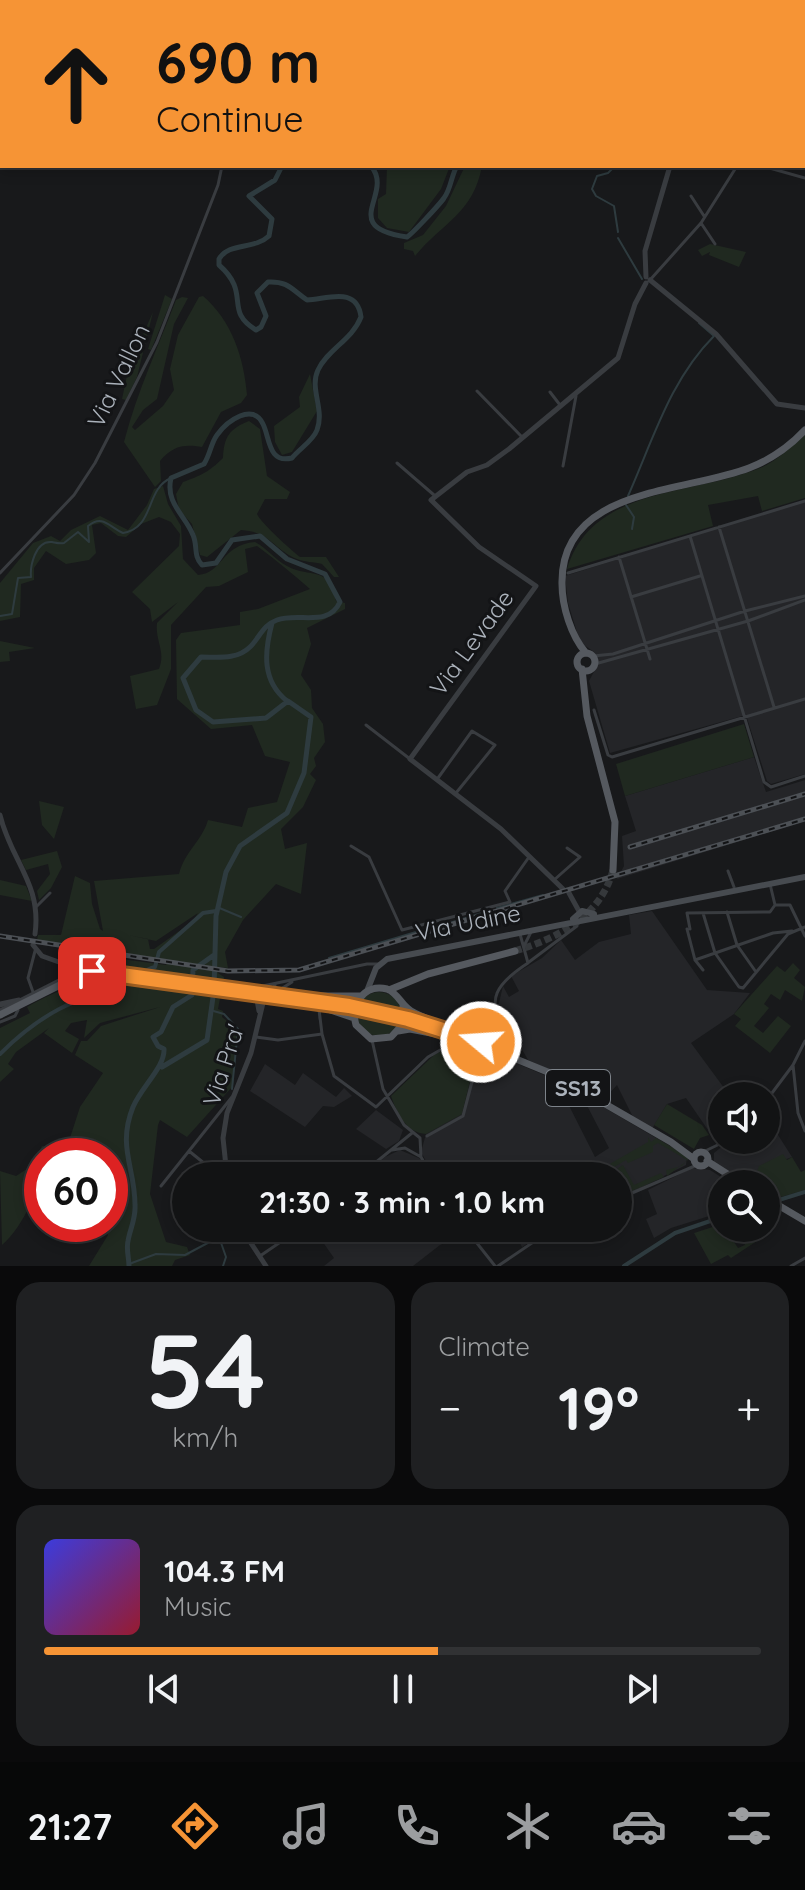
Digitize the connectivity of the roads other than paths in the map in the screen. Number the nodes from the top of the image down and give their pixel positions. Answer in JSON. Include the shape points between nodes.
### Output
{"nodes":[{"id":1,"x":222,"y":168,"type":"edge"},
{"id":2,"x":669,"y":168,"type":"edge"},
{"id":3,"x":736,"y":168,"type":"edge"},
{"id":4,"x":769,"y":168,"type":"edge"},
{"id":5,"x":805,"y":178,"type":"edge"},
{"id":6,"x":691,"y":196,"type":"dead end"},
{"id":7,"x":705,"y":217,"type":"junction"},
{"id":8,"x":701,"y":223,"type":"junction"},
{"id":9,"x":715,"y":244,"type":"dead end"},
{"id":10,"x":648,"y":280,"type":"junction"},
{"id":11,"x":477,"y":391,"type":"dead end"},
{"id":12,"x":550,"y":392,"type":"dead end"},
{"id":13,"x":576,"y":396,"type":"junction"},
{"id":14,"x":562,"y":407,"type":"junction"},
{"id":15,"x":805,"y":408,"type":"edge"},
{"id":16,"x":805,"y":430,"type":"edge"},
{"id":17,"x":523,"y":438,"type":"junction"},
{"id":18,"x":397,"y":463,"type":"dead end"},
{"id":19,"x":563,"y":466,"type":"dead end"},
{"id":20,"x":434,"y":495,"type":"junction"},
{"id":21,"x":805,"y":501,"type":"edge"},
{"id":22,"x":719,"y":527,"type":"junction"},
{"id":23,"x":690,"y":536,"type":"junction"},
{"id":24,"x":619,"y":557,"type":"junction"},
{"id":25,"x":0,"y":573,"type":"edge"},
{"id":26,"x":568,"y":573,"type":"dead end"},
{"id":27,"x":702,"y":576,"type":"junction"},
{"id":28,"x":631,"y":597,"type":"junction"},
{"id":29,"x":805,"y":598,"type":"edge"},
{"id":30,"x":745,"y":611,"type":"junction"},
{"id":31,"x":715,"y":620,"type":"junction"},
{"id":32,"x":748,"y":621,"type":"junction"},
{"id":33,"x":718,"y":629,"type":"junction"},
{"id":34,"x":646,"y":646,"type":"junction"},
{"id":35,"x":650,"y":659,"type":"dead end"},
{"id":36,"x":588,"y":661,"type":"junction"},
{"id":37,"x":805,"y":699,"type":"edge"},
{"id":38,"x":774,"y":708,"type":"junction"},
{"id":39,"x":594,"y":710,"type":"dead end"},
{"id":40,"x":745,"y":717,"type":"junction"},
{"id":41,"x":366,"y":725,"type":"dead end"},
{"id":42,"x":410,"y":759,"type":"junction"},
{"id":43,"x":805,"y":776,"type":"edge"},
{"id":44,"x":438,"y":778,"type":"junction"},
{"id":45,"x":456,"y":793,"type":"junction"},
{"id":46,"x":0,"y":815,"type":"edge"},
{"id":47,"x":351,"y":846,"type":"dead end"},
{"id":48,"x":567,"y":848,"type":"dead end"},
{"id":49,"x":529,"y":857,"type":"junction"},
{"id":50,"x":613,"y":870,"type":"tunnel mouth"},
{"id":51,"x":728,"y":871,"type":"dead end"},
{"id":52,"x":805,"y":877,"type":"edge"},
{"id":53,"x":554,"y":880,"type":"junction"},
{"id":54,"x":770,"y":884,"type":"junction"},
{"id":55,"x":732,"y":889,"type":"junction"},
{"id":56,"x":50,"y":893,"type":"dead end"},
{"id":57,"x":775,"y":905,"type":"junction"},
{"id":58,"x":37,"y":906,"type":"junction"},
{"id":59,"x":727,"y":912,"type":"junction"},
{"id":60,"x":703,"y":913,"type":"junction"},
{"id":61,"x":582,"y":916,"type":"junction"},
{"id":62,"x":803,"y":927,"type":"edge"},
{"id":63,"x":537,"y":928,"type":"junction"},
{"id":64,"x":792,"y":931,"type":"junction"},
{"id":65,"x":35,"y":934,"type":"dead end"},
{"id":66,"x":520,"y":934,"type":"junction"},
{"id":67,"x":805,"y":936,"type":"edge"},
{"id":68,"x":526,"y":938,"type":"junction"},
{"id":69,"x":737,"y":945,"type":"junction"},
{"id":70,"x":524,"y":946,"type":"junction"},
{"id":71,"x":34,"y":948,"type":"joint"},
{"id":72,"x":515,"y":951,"type":"tunnel mouth"},
{"id":73,"x":715,"y":953,"type":"junction"},
{"id":74,"x":695,"y":960,"type":"junction"},
{"id":75,"x":528,"y":963,"type":"junction"},
{"id":76,"x":71,"y":966,"type":"junction"},
{"id":77,"x":375,"y":968,"type":"junction"},
{"id":78,"x":703,"y":970,"type":"dead end"},
{"id":79,"x":85,"y":971,"type":"junction"},
{"id":80,"x":756,"y":972,"type":"junction"},
{"id":81,"x":96,"y":973,"type":"junction"},
{"id":82,"x":73,"y":974,"type":"junction"},
{"id":83,"x":405,"y":986,"type":"junction"},
{"id":84,"x":258,"y":987,"type":"dead end"},
{"id":85,"x":387,"y":990,"type":"junction"},
{"id":86,"x":249,"y":991,"type":"junction"},
{"id":87,"x":33,"y":994,"type":"junction"},
{"id":88,"x":364,"y":994,"type":"junction"},
{"id":89,"x":277,"y":995,"type":"junction"},
{"id":90,"x":14,"y":1002,"type":"dead end"},
{"id":91,"x":402,"y":1002,"type":"junction"},
{"id":92,"x":18,"y":1010,"type":"dead end"},
{"id":93,"x":0,"y":1013,"type":"edge"},
{"id":94,"x":259,"y":1014,"type":"junction"},
{"id":95,"x":354,"y":1018,"type":"junction"},
{"id":96,"x":320,"y":1019,"type":"dead end"},
{"id":97,"x":398,"y":1031,"type":"junction"},
{"id":98,"x":322,"y":1034,"type":"junction"},
{"id":99,"x":256,"y":1037,"type":"junction"},
{"id":100,"x":268,"y":1039,"type":"junction"},
{"id":101,"x":371,"y":1039,"type":"junction"},
{"id":102,"x":385,"y":1039,"type":"junction"},
{"id":103,"x":456,"y":1041,"type":"dead end"},
{"id":104,"x":805,"y":1041,"type":"edge"},
{"id":105,"x":481,"y":1042,"type":"junction"},
{"id":106,"x":254,"y":1044,"type":"junction"},
{"id":107,"x":495,"y":1044,"type":"dead end"},
{"id":108,"x":491,"y":1050,"type":"dead end"},
{"id":109,"x":378,"y":1054,"type":"junction"},
{"id":110,"x":793,"y":1065,"type":"junction"},
{"id":111,"x":780,"y":1082,"type":"edge"},
{"id":112,"x":232,"y":1097,"type":"junction"},
{"id":113,"x":387,"y":1097,"type":"junction"},
{"id":114,"x":404,"y":1125,"type":"junction"},
{"id":115,"x":805,"y":1131,"type":"edge"},
{"id":116,"x":412,"y":1133,"type":"junction"},
{"id":117,"x":427,"y":1136,"type":"dead end"},
{"id":118,"x":404,"y":1138,"type":"junction"},
{"id":119,"x":405,"y":1148,"type":"junction"},
{"id":120,"x":419,"y":1148,"type":"junction"},
{"id":121,"x":188,"y":1151,"type":"junction"},
{"id":122,"x":388,"y":1151,"type":"junction"},
{"id":123,"x":413,"y":1151,"type":"junction"},
{"id":124,"x":708,"y":1154,"type":"edge"},
{"id":125,"x":708,"y":1154,"type":"edge"},
{"id":126,"x":421,"y":1157,"type":"junction"},
{"id":127,"x":701,"y":1159,"type":"junction"},
{"id":128,"x":202,"y":1162,"type":"edge"},
{"id":129,"x":226,"y":1162,"type":"edge"},
{"id":130,"x":375,"y":1162,"type":"edge"},
{"id":131,"x":424,"y":1162,"type":"edge"},
{"id":132,"x":718,"y":1170,"type":"edge"},
{"id":133,"x":161,"y":1186,"type":"dead end"},
{"id":134,"x":632,"y":1193,"type":"edge"},
{"id":135,"x":780,"y":1207,"type":"edge"},
{"id":136,"x":805,"y":1221,"type":"edge"},
{"id":137,"x":250,"y":1242,"type":"edge"},
{"id":138,"x":278,"y":1242,"type":"edge"},
{"id":139,"x":476,"y":1242,"type":"edge"},
{"id":140,"x":533,"y":1242,"type":"edge"},
{"id":141,"x":260,"y":1256,"type":"junction"},
{"id":142,"x":805,"y":1258,"type":"edge"},
{"id":143,"x":266,"y":1266,"type":"edge"},
{"id":144,"x":496,"y":1266,"type":"edge"},
{"id":145,"x":791,"y":1266,"type":"edge"}],
"edges":[{"from":1,"to":25,"type":"street","name":"Via Vallon","via":[[157,342],[100,455],[74,495]]},
{"from":2,"to":10,"type":"street","via":[[645,251]]},
{"from":3,"to":7,"type":"street"},
{"from":4,"to":5,"type":"street"},
{"from":6,"to":7,"type":"street"},
{"from":7,"to":8,"type":"street"},
{"from":8,"to":9,"type":"street"},
{"from":8,"to":10,"type":"street"},
{"from":10,"to":13,"type":"street","via":[[618,358]]},
{"from":10,"to":15,"type":"street","via":[[716,334],[777,404]]},
{"from":11,"to":17,"type":"street"},
{"from":12,"to":14,"type":"street"},
{"from":13,"to":14,"type":"street"},
{"from":13,"to":19,"type":"street"},
{"from":14,"to":17,"type":"street"},
{"from":16,"to":36,"type":"main road","via":[[753,467],[625,500],[592,517],[572,543],[562,574],[564,600]]},
{"from":17,"to":20,"type":"street"},
{"from":18,"to":20,"type":"street"},
{"from":20,"to":42,"type":"street","name":"Via Levade","via":[[431,500],[479,547],[536,586]]},
{"from":21,"to":22,"type":"street"},
{"from":22,"to":23,"type":"street"},
{"from":22,"to":30,"type":"street"},
{"from":23,"to":24,"type":"street"},
{"from":23,"to":27,"type":"street"},
{"from":24,"to":26,"type":"street"},
{"from":24,"to":28,"type":"street"},
{"from":27,"to":28,"type":"street"},
{"from":27,"to":31,"type":"street"},
{"from":28,"to":34,"type":"street"},
{"from":29,"to":30,"type":"street"},
{"from":29,"to":32,"type":"street"},
{"from":30,"to":31,"type":"street"},
{"from":30,"to":32,"type":"street"},
{"from":31,"to":33,"type":"street"},
{"from":31,"to":34,"type":"street"},
{"from":32,"to":33,"type":"street"},
{"from":32,"to":38,"type":"street"},
{"from":33,"to":34,"type":"street"},
{"from":33,"to":40,"type":"street"},
{"from":34,"to":35,"type":"street"},
{"from":34,"to":36,"type":"street"},
{"from":34,"to":36,"type":"street"},
{"from":36,"to":50,"type":"main road","via":[[587,716],[615,822]]},
{"from":37,"to":38,"type":"street"},
{"from":38,"to":40,"type":"street"},
{"from":39,"to":40,"type":"street","via":[[612,757]]},
{"from":40,"to":43,"type":"street","via":[[767,786]]},
{"from":41,"to":42,"type":"street"},
{"from":42,"to":44,"type":"street"},
{"from":44,"to":45,"type":"street"},
{"from":44,"to":45,"type":"street","via":[[473,730],[495,745]]},
{"from":45,"to":49,"type":"street"},
{"from":46,"to":58,"type":"street"},
{"from":47,"to":49,"type":"street","via":[[369,857],[402,930],[510,902],[505,891]]},
{"from":48,"to":53,"type":"street","via":[[580,857]]},
{"from":49,"to":53,"type":"street"},
{"from":51,"to":55,"type":"street"},
{"from":52,"to":54,"type":"main road"},
{"from":53,"to":61,"type":"street"},
{"from":54,"to":55,"type":"main road"},
{"from":54,"to":57,"type":"street"},
{"from":55,"to":61,"type":"main road","name":"Via Udine"},
{"from":56,"to":58,"type":"street"},
{"from":57,"to":59,"type":"street","via":[[770,912]]},
{"from":57,"to":62,"type":"street","via":[[790,905]]},
{"from":58,"to":65,"type":"street"},
{"from":59,"to":60,"type":"street"},
{"from":59,"to":69,"type":"street"},
{"from":60,"to":73,"type":"street"},
{"from":60,"to":74,"type":"street","via":[[686,914]]},
{"from":61,"to":63,"type":"main road","name":"Via Udine"},
{"from":61,"to":75,"type":"street"},
{"from":62,"to":64,"type":"street"},
{"from":62,"to":67,"type":"street"},
{"from":63,"to":66,"type":"main road","name":"Via Udine"},
{"from":63,"to":68,"type":"street"},
{"from":64,"to":69,"type":"street"},
{"from":64,"to":80,"type":"street"},
{"from":66,"to":68,"type":"street"},
{"from":66,"to":70,"type":"street"},
{"from":66,"to":77,"type":"main road","name":"Via Udine","via":[[435,947]]},
{"from":68,"to":70,"type":"street"},
{"from":69,"to":73,"type":"street"},
{"from":69,"to":80,"type":"street"},
{"from":70,"to":75,"type":"street"},
{"from":71,"to":76,"type":"street"},
{"from":71,"to":87,"type":"street","via":[[28,978]]},
{"from":72,"to":83,"type":"main road","via":[[423,975]]},
{"from":73,"to":74,"type":"street"},
{"from":73,"to":80,"type":"street","via":[[743,988]]},
{"from":74,"to":78,"type":"street"},
{"from":75,"to":107,"type":"street","via":[[501,983],[493,1006]]},
{"from":76,"to":79,"type":"street"},
{"from":76,"to":82,"type":"street"},
{"from":77,"to":84,"type":"street","name":"Via Udine"},
{"from":77,"to":85,"type":"main road"},
{"from":77,"to":88,"type":"main road"},
{"from":79,"to":81,"type":"street"},
{"from":79,"to":82,"type":"street"},
{"from":81,"to":86,"type":"main road","number":"SS13"},
{"from":81,"to":87,"type":"main road","number":"SS13"},
{"from":82,"to":87,"type":"street"},
{"from":83,"to":85,"type":"main road"},
{"from":83,"to":91,"type":"main road"},
{"from":85,"to":88,"type":"main road"},
{"from":85,"to":91,"type":"main road"},
{"from":86,"to":89,"type":"main road","number":"SS13"},
{"from":86,"to":94,"type":"street","name":"Via Pra'"},
{"from":87,"to":93,"type":"main road","number":"SS13"},
{"from":87,"to":93,"type":"street"},
{"from":88,"to":89,"type":"main road"},
{"from":88,"to":95,"type":"main road"},
{"from":89,"to":94,"type":"street","name":"Via Pra'","via":[[264,1001]]},
{"from":89,"to":95,"type":"main road"},
{"from":89,"to":105,"type":"main road","number":"SS13","bridge":true,"via":[[380,1012]]},
{"from":90,"to":93,"type":"street"},
{"from":91,"to":97,"type":"main road","via":[[404,1020]]},
{"from":91,"to":105,"type":"main road"},
{"from":92,"to":93,"type":"street","via":[[15,1016]]},
{"from":94,"to":99,"type":"street","name":"Via Pra'"},
{"from":95,"to":101,"type":"main road"},
{"from":96,"to":98,"type":"street"},
{"from":97,"to":102,"type":"main road"},
{"from":97,"to":105,"type":"main road"},
{"from":98,"to":100,"type":"street"},
{"from":98,"to":113,"type":"street","via":[[337,1079],[374,1106]]},
{"from":99,"to":100,"type":"street"},
{"from":99,"to":106,"type":"street","name":"Via Pra'"},
{"from":100,"to":106,"type":"street"},
{"from":101,"to":102,"type":"main road"},
{"from":101,"to":109,"type":"street"},
{"from":102,"to":109,"type":"street"},
{"from":103,"to":113,"type":"street","via":[[428,1057]]},
{"from":104,"to":110,"type":"street"},
{"from":105,"to":127,"type":"main road","number":"SS13","via":[[555,1075]]},
{"from":106,"to":112,"type":"street","name":"Via Pra'"},
{"from":108,"to":117,"type":"street","via":[[476,1075],[463,1116]]},
{"from":109,"to":113,"type":"street","via":[[378,1075]]},
{"from":110,"to":111,"type":"street"},
{"from":110,"to":115,"type":"street"},
{"from":112,"to":121,"type":"street"},
{"from":112,"to":129,"type":"street","name":"Via Pra'","via":[[223,1138]]},
{"from":113,"to":114,"type":"street"},
{"from":114,"to":116,"type":"street"},
{"from":114,"to":118,"type":"street"},
{"from":116,"to":118,"type":"street"},
{"from":116,"to":120,"type":"street","via":[[420,1138]]},
{"from":118,"to":119,"type":"street"},
{"from":118,"to":122,"type":"street"},
{"from":119,"to":122,"type":"street"},
{"from":119,"to":123,"type":"street"},
{"from":120,"to":123,"type":"street"},
{"from":120,"to":126,"type":"street"},
{"from":121,"to":128,"type":"street"},
{"from":121,"to":133,"type":"street"},
{"from":122,"to":130,"type":"street"},
{"from":123,"to":126,"type":"street"},
{"from":124,"to":127,"type":"street"},
{"from":125,"to":127,"type":"street"},
{"from":126,"to":131,"type":"street"},
{"from":127,"to":132,"type":"main road","number":"SS13"},
{"from":127,"to":134,"type":"street"},
{"from":135,"to":136,"type":"main road"},
{"from":137,"to":141,"type":"street"},
{"from":138,"to":141,"type":"street"},
{"from":139,"to":144,"type":"street"},
{"from":140,"to":144,"type":"street"},
{"from":141,"to":143,"type":"street"},
{"from":142,"to":145,"type":"street"}]}
